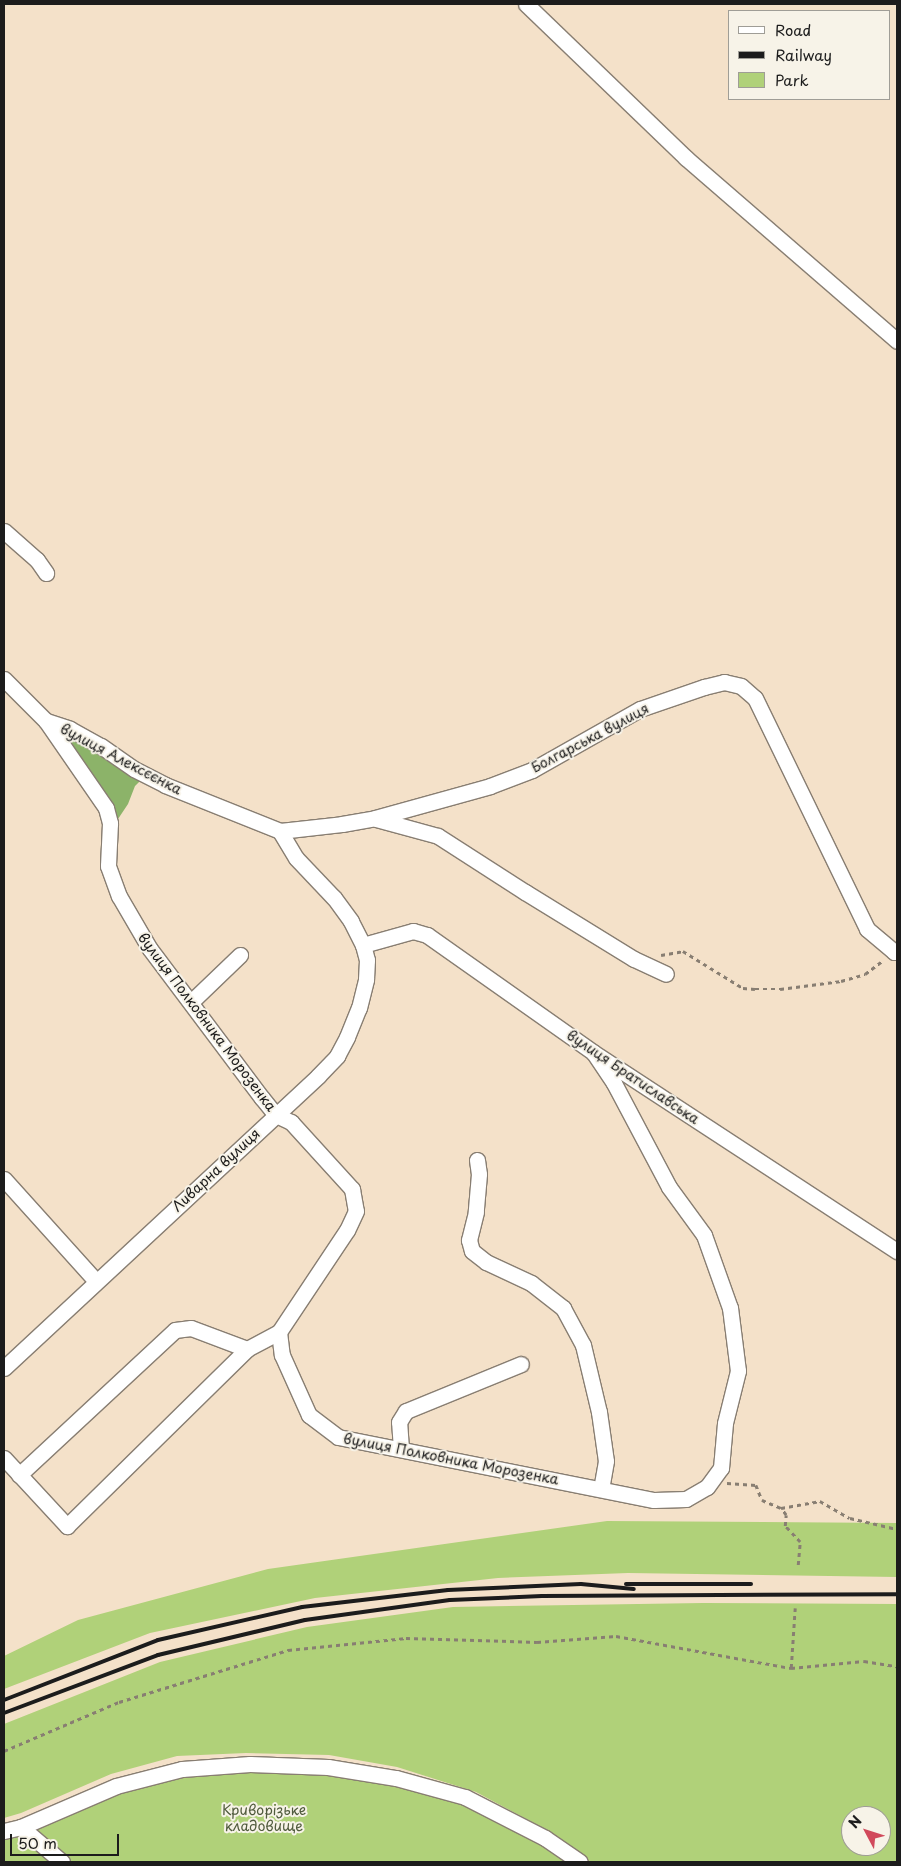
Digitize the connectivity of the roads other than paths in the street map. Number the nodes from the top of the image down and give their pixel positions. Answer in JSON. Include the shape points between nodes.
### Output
{"nodes":[{"id":1,"x":526,"y":4,"type":"edge"},
{"id":2,"x":897,"y":341,"type":"edge"},
{"id":3,"x":6,"y":537,"type":"edge"},
{"id":4,"x":46,"y":573,"type":"dead end"},
{"id":5,"x":4,"y":679,"type":"edge"},
{"id":6,"x":46,"y":721,"type":"junction"},
{"id":7,"x":375,"y":818,"type":"junction"},
{"id":8,"x":280,"y":831,"type":"junction"},
{"id":9,"x":363,"y":945,"type":"junction"},
{"id":10,"x":896,"y":951,"type":"edge"},
{"id":11,"x":240,"y":955,"type":"dead end"},
{"id":12,"x":666,"y":974,"type":"dead end"},
{"id":13,"x":191,"y":1002,"type":"junction"},
{"id":14,"x":594,"y":1053,"type":"junction"},
{"id":15,"x":276,"y":1114,"type":"junction"},
{"id":16,"x":477,"y":1160,"type":"dead end"},
{"id":17,"x":4,"y":1179,"type":"edge"},
{"id":18,"x":897,"y":1251,"type":"edge"},
{"id":19,"x":96,"y":1281,"type":"junction"},
{"id":20,"x":279,"y":1332,"type":"junction"},
{"id":21,"x":246,"y":1349,"type":"junction"},
{"id":22,"x":522,"y":1364,"type":"dead end"},
{"id":23,"x":4,"y":1368,"type":"edge"},
{"id":24,"x":401,"y":1449,"type":"junction"},
{"id":25,"x":4,"y":1458,"type":"edge"},
{"id":26,"x":19,"y":1475,"type":"junction"},
{"id":27,"x":601,"y":1489,"type":"junction"},
{"id":28,"x":21,"y":1828,"type":"junction"},
{"id":29,"x":4,"y":1831,"type":"edge"},
{"id":30,"x":62,"y":1862,"type":"edge"},
{"id":31,"x":580,"y":1862,"type":"edge"}],
"edges":[{"from":1,"to":2,"type":"street","via":[[686,158]]},
{"from":3,"to":4,"type":"street","via":[[22,545]]},
{"from":5,"to":6,"type":"street","name":"вулиця Алексєєнка"},
{"from":6,"to":8,"type":"street","name":"вулиця Алексєєнка","via":[[102,746],[134,769],[165,785]]},
{"from":6,"to":13,"type":"street","name":"вулиця Полковника Морозенка","via":[[106,808],[110,823],[108,866],[120,896],[150,949]]},
{"from":7,"to":8,"type":"street","name":"Болгарська вулиця"},
{"from":7,"to":10,"type":"street","name":"Болгарська вулиця","via":[[490,786],[532,770],[640,709],[724,682],[741,686],[755,698],[867,929]]},
{"from":7,"to":12,"type":"street","via":[[438,836],[634,959]]},
{"from":8,"to":9,"type":"street","name":"Ливарна вулиця","via":[[296,858],[351,921]]},
{"from":9,"to":14,"type":"street","name":"вулиця Братиславська","via":[[413,931],[428,935]]},
{"from":9,"to":15,"type":"street","name":"Ливарна вулиця","via":[[367,960],[366,979],[347,1037],[328,1065]]},
{"from":11,"to":13,"type":"street"},
{"from":13,"to":15,"type":"street","name":"вулиця Полковника Морозенка"},
{"from":14,"to":18,"type":"street","name":"вулиця Братиславська"},
{"from":14,"to":27,"type":"street","name":"вулиця Полковника Морозенка","via":[[614,1083],[669,1187],[704,1235],[730,1308],[738,1371],[725,1423],[721,1468],[707,1487],[686,1499],[654,1500]]},
{"from":15,"to":19,"type":"street","name":"Ливарна вулиця"},
{"from":15,"to":20,"type":"street","name":"вулиця Полковника Морозенка","via":[[291,1122],[352,1190],[356,1211],[347,1230]]},
{"from":16,"to":27,"type":"street","via":[[476,1212],[469,1240],[472,1251],[486,1262],[531,1282],[562,1308],[583,1345],[599,1412],[606,1461]]},
{"from":17,"to":19,"type":"street"},
{"from":19,"to":23,"type":"street","name":"Ливарна вулиця"},
{"from":20,"to":21,"type":"street"},
{"from":20,"to":24,"type":"street","name":"вулиця Полковника Морозенка","via":[[282,1355],[309,1415],[338,1437]]},
{"from":21,"to":26,"type":"street","via":[[191,1328],[175,1330]]},
{"from":21,"to":26,"type":"street","via":[[67,1526]]},
{"from":22,"to":24,"type":"street","via":[[406,1411],[399,1422]]},
{"from":24,"to":27,"type":"street","name":"вулиця Полковника Морозенка"},
{"from":25,"to":26,"type":"street"},
{"from":28,"to":29,"type":"street"},
{"from":28,"to":30,"type":"street"},
{"from":28,"to":31,"type":"street","via":[[116,1786],[182,1769],[250,1764],[328,1767],[396,1778],[465,1797],[545,1838]]}]}
